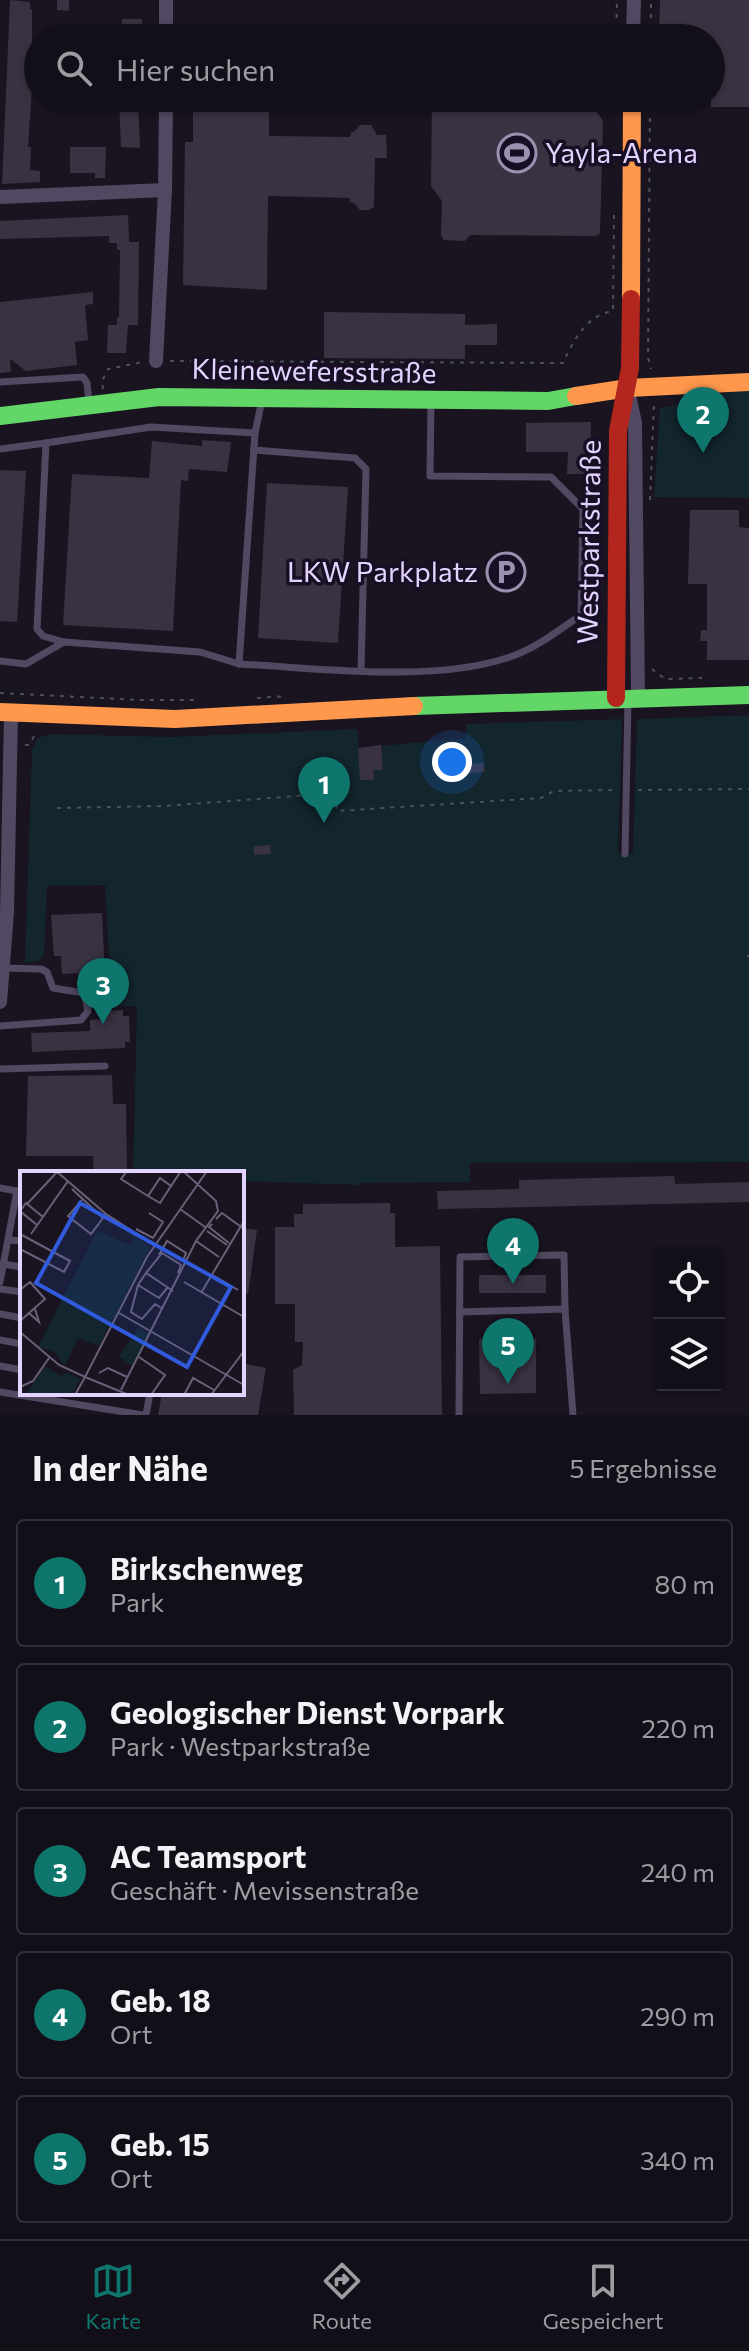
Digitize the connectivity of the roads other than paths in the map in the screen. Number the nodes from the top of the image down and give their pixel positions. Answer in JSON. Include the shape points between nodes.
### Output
{"nodes":[{"id":1,"x":166,"y":0,"type":"edge"},
{"id":2,"x":634,"y":0,"type":"edge"},
{"id":3,"x":166,"y":24,"type":"edge"},
{"id":4,"x":633,"y":24,"type":"edge"},
{"id":5,"x":166,"y":112,"type":"edge"},
{"id":6,"x":632,"y":112,"type":"edge"},
{"id":7,"x":165,"y":190,"type":"junction"},
{"id":8,"x":0,"y":197,"type":"edge"},
{"id":9,"x":156,"y":361,"type":"road end"},
{"id":10,"x":0,"y":382,"type":"edge"},
{"id":11,"x":749,"y":382,"type":"edge"},
{"id":12,"x":628,"y":388,"type":"junction"},
{"id":13,"x":262,"y":398,"type":"junction"},
{"id":14,"x":431,"y":400,"type":"junction"},
{"id":15,"x":96,"y":403,"type":"junction"},
{"id":16,"x":0,"y":416,"type":"edge"},
{"id":17,"x":255,"y":433,"type":"junction"},
{"id":18,"x":46,"y":443,"type":"junction"},
{"id":19,"x":0,"y":449,"type":"edge"},
{"id":20,"x":254,"y":450,"type":"junction"},
{"id":21,"x":64,"y":642,"type":"junction"},
{"id":22,"x":0,"y":661,"type":"edge"},
{"id":23,"x":239,"y":664,"type":"junction"},
{"id":24,"x":361,"y":670,"type":"junction"},
{"id":25,"x":749,"y":695,"type":"edge"},
{"id":26,"x":627,"y":698,"type":"junction"},
{"id":27,"x":5,"y":712,"type":"edge"},
{"id":28,"x":625,"y":854,"type":"dead end"},
{"id":29,"x":3,"y":968,"type":"junction"},
{"id":30,"x":0,"y":1002,"type":"edge"},
{"id":31,"x":0,"y":1026,"type":"edge"},
{"id":32,"x":105,"y":1066,"type":"dead end"},
{"id":33,"x":0,"y":1069,"type":"edge"},
{"id":34,"x":0,"y":1188,"type":"edge"},
{"id":35,"x":20,"y":1192,"type":"edge"},
{"id":36,"x":13,"y":1214,"type":"junction"},
{"id":37,"x":20,"y":1215,"type":"edge"},
{"id":38,"x":8,"y":1240,"type":"junction"},
{"id":39,"x":20,"y":1241,"type":"edge"},
{"id":40,"x":3,"y":1264,"type":"junction"},
{"id":41,"x":20,"y":1267,"type":"edge"},
{"id":42,"x":0,"y":1282,"type":"edge"},
{"id":43,"x":0,"y":1289,"type":"edge"},
{"id":44,"x":20,"y":1292,"type":"edge"},
{"id":45,"x":565,"y":1309,"type":"junction"},
{"id":46,"x":460,"y":1312,"type":"junction"},
{"id":47,"x":0,"y":1314,"type":"edge"},
{"id":48,"x":20,"y":1318,"type":"edge"},
{"id":49,"x":0,"y":1340,"type":"edge"},
{"id":50,"x":20,"y":1344,"type":"edge"},
{"id":51,"x":0,"y":1366,"type":"edge"},
{"id":52,"x":20,"y":1370,"type":"edge"},
{"id":53,"x":0,"y":1392,"type":"edge"},
{"id":54,"x":149,"y":1395,"type":"edge"},
{"id":55,"x":144,"y":1415,"type":"edge"},
{"id":56,"x":459,"y":1415,"type":"edge"},
{"id":57,"x":573,"y":1415,"type":"edge"}],
"edges":[{"from":1,"to":3,"type":"street"},
{"from":2,"to":4,"type":"street"},
{"from":5,"to":7,"type":"street"},
{"from":6,"to":12,"type":"street","name":"Westparkstraße"},
{"from":7,"to":8,"type":"street"},
{"from":7,"to":9,"type":"street"},
{"from":10,"to":15,"type":"lane","via":[[83,377]]},
{"from":11,"to":12,"type":"street","name":"Kleinewefersstraße"},
{"from":12,"to":14,"type":"street","name":"Kleinewefersstraße","via":[[548,401]]},
{"from":12,"to":26,"type":"street","name":"Westparkstraße","via":[[618,431]]},
{"from":12,"to":26,"type":"street","name":"Westparkstraße","via":[[635,423],[638,668]]},
{"from":13,"to":14,"type":"street","name":"Kleinewefersstraße"},
{"from":13,"to":15,"type":"street","name":"Kleinewefersstraße","via":[[159,397]]},
{"from":13,"to":17,"type":"lane"},
{"from":14,"to":24,"type":"lane","via":[[430,476],[551,477],[583,509],[581,615],[535,647],[506,658],[426,670]]},
{"from":15,"to":16,"type":"street","name":"Kleinewefersstraße"},
{"from":17,"to":18,"type":"lane","via":[[151,427]]},
{"from":17,"to":20,"type":"lane"},
{"from":18,"to":19,"type":"lane"},
{"from":18,"to":21,"type":"lane","via":[[36,620],[43,636]]},
{"from":20,"to":23,"type":"lane"},
{"from":20,"to":24,"type":"lane","via":[[355,458],[366,469]]},
{"from":21,"to":22,"type":"lane","via":[[26,664]]},
{"from":21,"to":23,"type":"lane","via":[[200,652]]},
{"from":23,"to":24,"type":"lane"},
{"from":25,"to":26,"type":"street"},
{"from":26,"to":27,"type":"street","via":[[175,719]]},
{"from":26,"to":28,"type":"lane"},
{"from":27,"to":29,"type":"street"},
{"from":29,"to":30,"type":"street"},
{"from":29,"to":31,"type":"lane","via":[[47,972],[53,988],[84,993],[88,1011],[81,1020]]},
{"from":32,"to":33,"type":"lane"},
{"from":34,"to":35,"type":"lane"},
{"from":35,"to":36,"type":"lane"},
{"from":36,"to":37,"type":"lane"},
{"from":36,"to":38,"type":"lane"},
{"from":38,"to":39,"type":"lane"},
{"from":38,"to":40,"type":"lane"},
{"from":40,"to":41,"type":"lane"},
{"from":40,"to":42,"type":"lane"},
{"from":43,"to":44,"type":"lane"},
{"from":45,"to":46,"type":"lane"},
{"from":45,"to":46,"type":"lane","via":[[564,1255],[460,1257]]},
{"from":45,"to":57,"type":"lane"},
{"from":46,"to":56,"type":"lane"},
{"from":47,"to":48,"type":"lane"},
{"from":49,"to":50,"type":"lane"},
{"from":51,"to":52,"type":"lane"},
{"from":53,"to":55,"type":"lane"},
{"from":54,"to":55,"type":"lane"}]}
